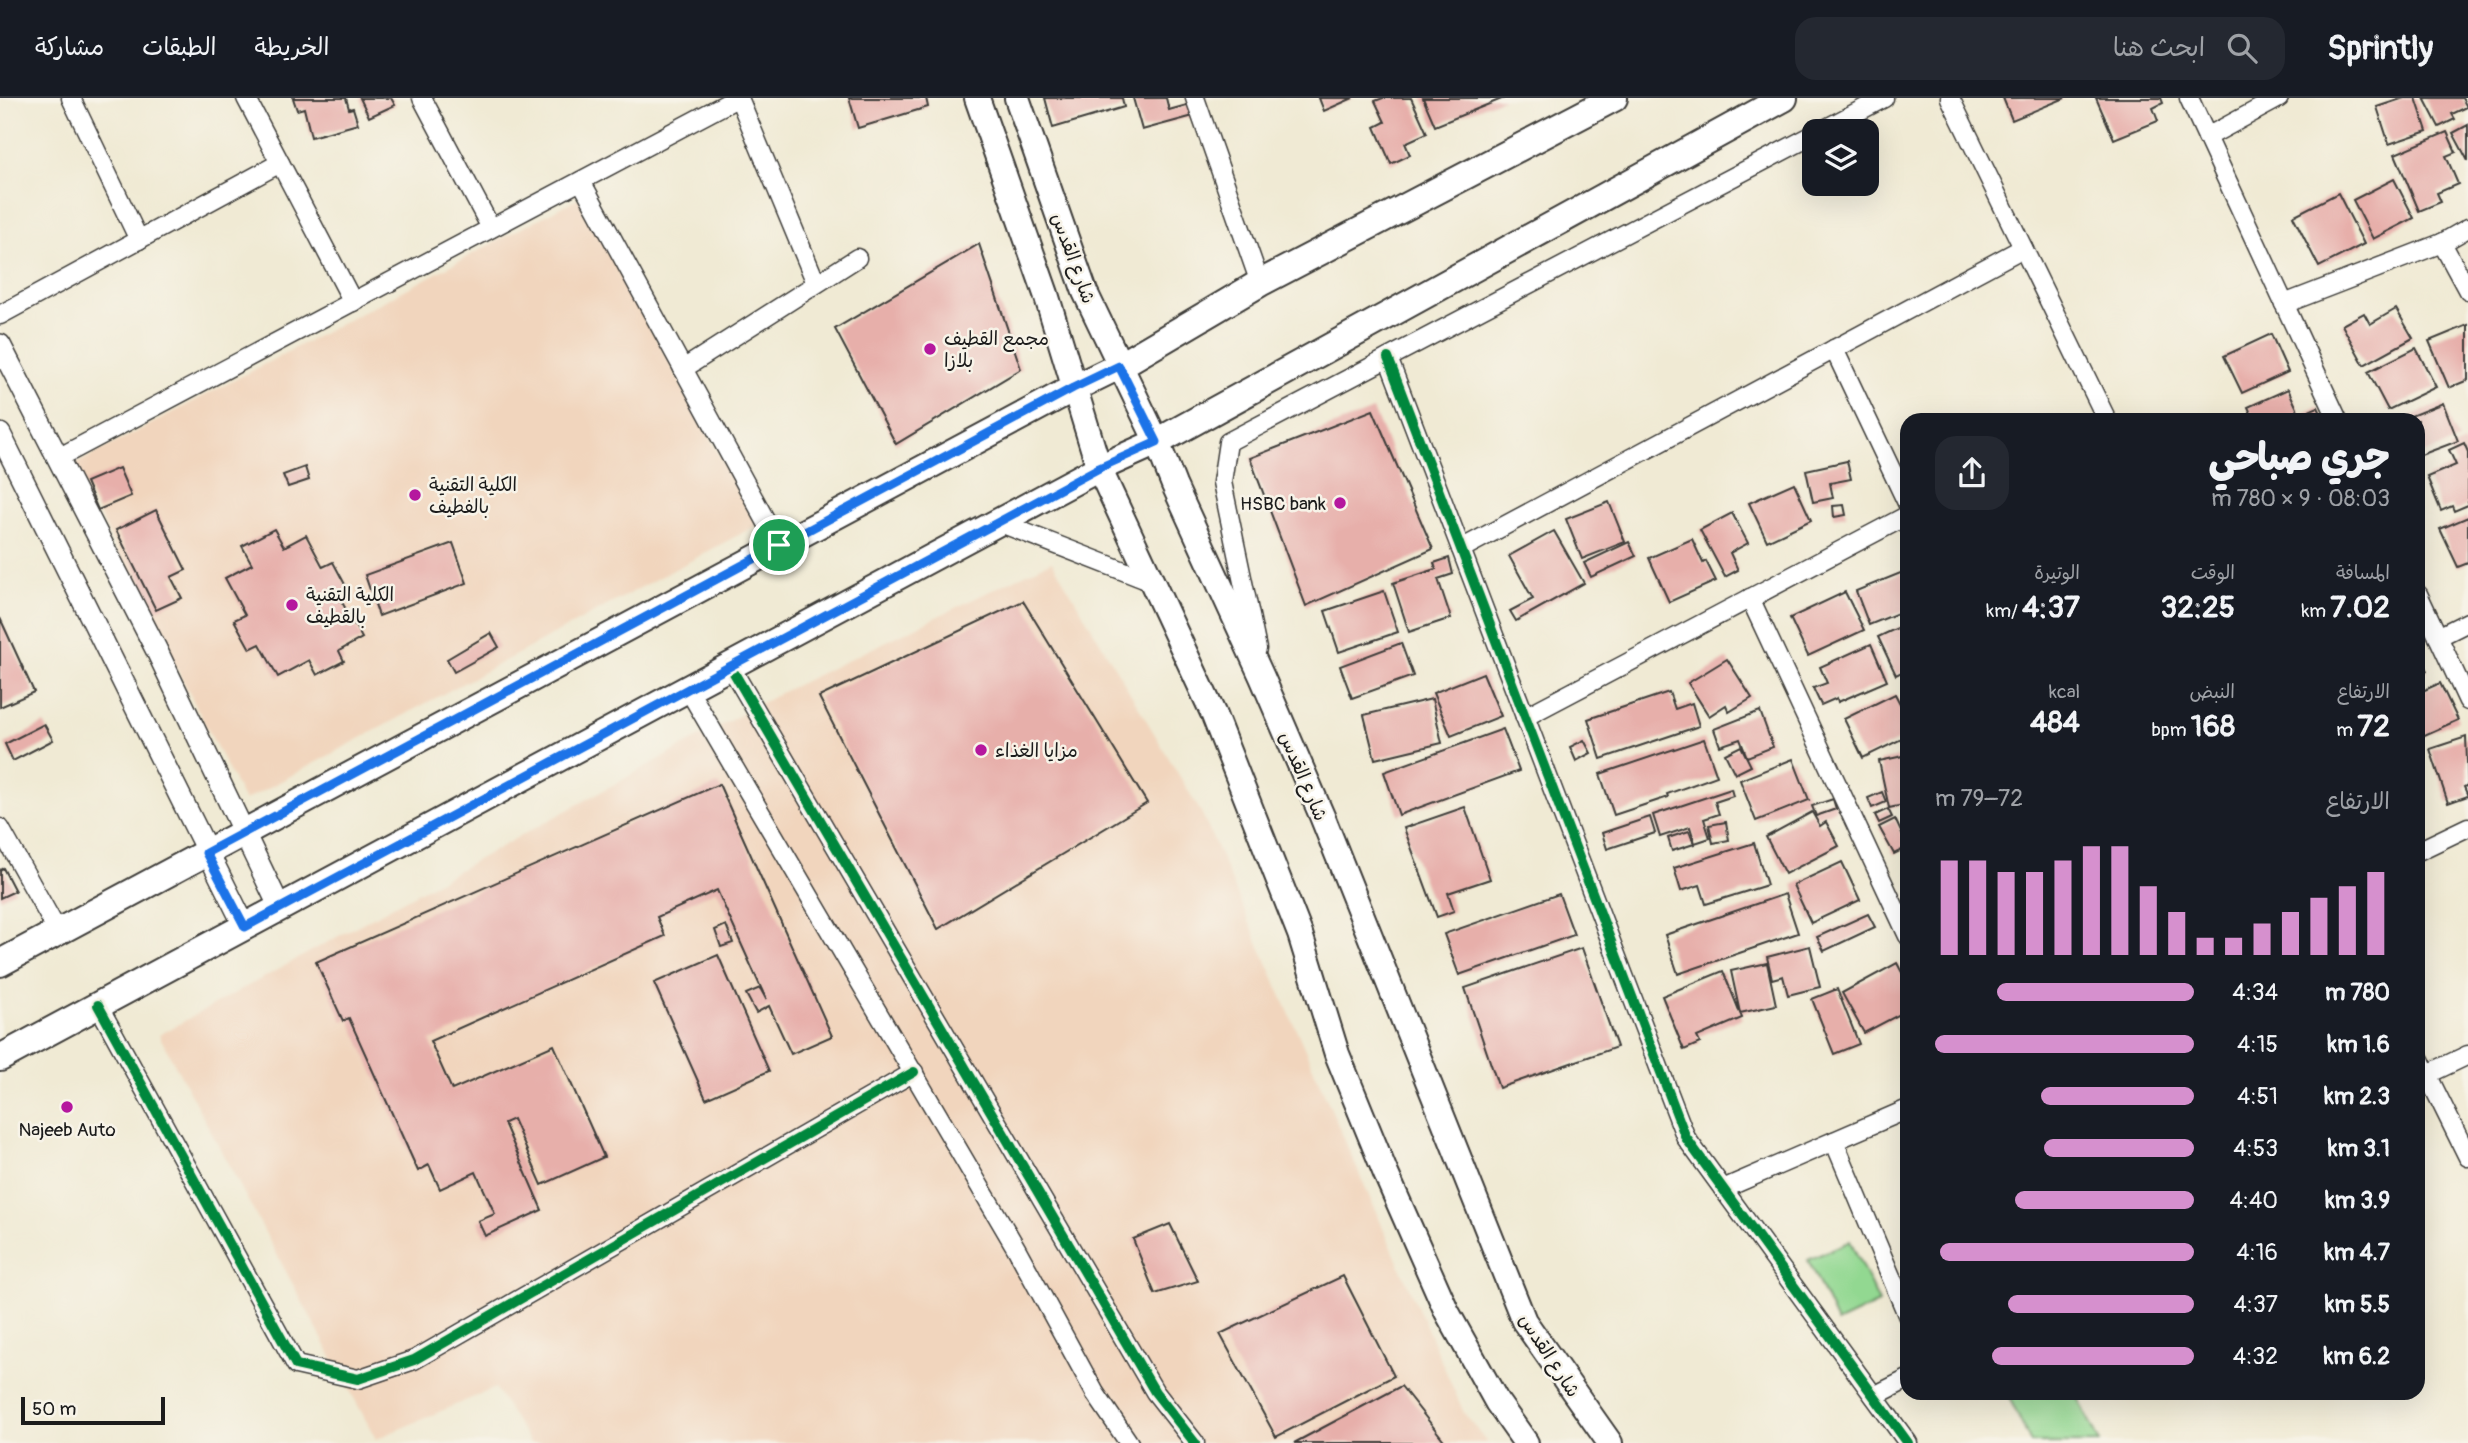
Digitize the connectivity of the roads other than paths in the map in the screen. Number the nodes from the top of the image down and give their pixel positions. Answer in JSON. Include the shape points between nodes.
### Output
{"nodes":[{"id":1,"x":71,"y":98,"type":"edge"},
{"id":2,"x":246,"y":98,"type":"edge"},
{"id":3,"x":422,"y":98,"type":"edge"},
{"id":4,"x":738,"y":98,"type":"edge"},
{"id":5,"x":977,"y":98,"type":"edge"},
{"id":6,"x":1017,"y":98,"type":"edge"},
{"id":7,"x":1195,"y":98,"type":"edge"},
{"id":8,"x":1614,"y":98,"type":"edge"},
{"id":9,"x":1784,"y":98,"type":"edge"},
{"id":10,"x":1884,"y":98,"type":"edge"},
{"id":11,"x":1950,"y":98,"type":"edge"},
{"id":12,"x":2189,"y":98,"type":"edge"},
{"id":13,"x":2279,"y":98,"type":"edge"},
{"id":14,"x":1844,"y":119,"type":"edge"},
{"id":15,"x":2207,"y":137,"type":"junction"},
{"id":16,"x":1802,"y":141,"type":"edge"},
{"id":17,"x":280,"y":163,"type":"junction"},
{"id":18,"x":581,"y":181,"type":"junction"},
{"id":19,"x":491,"y":228,"type":"junction"},
{"id":20,"x":2468,"y":228,"type":"edge"},
{"id":21,"x":139,"y":240,"type":"junction"},
{"id":22,"x":2442,"y":243,"type":"junction"},
{"id":23,"x":2023,"y":248,"type":"junction"},
{"id":24,"x":857,"y":258,"type":"dead end"},
{"id":25,"x":817,"y":284,"type":"junction"},
{"id":26,"x":1260,"y":284,"type":"junction"},
{"id":27,"x":2468,"y":291,"type":"edge"},
{"id":28,"x":353,"y":302,"type":"junction"},
{"id":29,"x":2284,"y":304,"type":"junction"},
{"id":30,"x":0,"y":315,"type":"edge"},
{"id":31,"x":0,"y":345,"type":"edge"},
{"id":32,"x":1834,"y":349,"type":"junction"},
{"id":33,"x":1388,"y":358,"type":"junction"},
{"id":34,"x":1119,"y":366,"type":"junction"},
{"id":35,"x":683,"y":369,"type":"junction"},
{"id":36,"x":1073,"y":388,"type":"junction"},
{"id":37,"x":2105,"y":413,"type":"edge"},
{"id":38,"x":2335,"y":413,"type":"edge"},
{"id":39,"x":0,"y":435,"type":"edge"},
{"id":40,"x":1157,"y":442,"type":"junction"},
{"id":41,"x":58,"y":458,"type":"junction"},
{"id":42,"x":1099,"y":468,"type":"junction"},
{"id":43,"x":1900,"y":488,"type":"edge"},
{"id":44,"x":1900,"y":519,"type":"edge"},
{"id":45,"x":998,"y":522,"type":"junction"},
{"id":46,"x":779,"y":545,"type":"junction"},
{"id":47,"x":1461,"y":550,"type":"junction"},
{"id":48,"x":1152,"y":582,"type":"junction"},
{"id":49,"x":1751,"y":598,"type":"junction"},
{"id":50,"x":2425,"y":609,"type":"edge"},
{"id":51,"x":2468,"y":622,"type":"edge"},
{"id":52,"x":2438,"y":637,"type":"junction"},
{"id":53,"x":730,"y":666,"type":"junction"},
{"id":54,"x":1262,"y":677,"type":"junction"},
{"id":55,"x":688,"y":689,"type":"junction"},
{"id":56,"x":2468,"y":701,"type":"edge"},
{"id":57,"x":1525,"y":718,"type":"junction"},
{"id":58,"x":2468,"y":827,"type":"edge"},
{"id":59,"x":0,"y":828,"type":"edge"},
{"id":60,"x":244,"y":833,"type":"junction"},
{"id":61,"x":2425,"y":848,"type":"edge"},
{"id":62,"x":206,"y":853,"type":"junction"},
{"id":63,"x":280,"y":908,"type":"junction"},
{"id":64,"x":1900,"y":919,"type":"edge"},
{"id":65,"x":245,"y":927,"type":"junction"},
{"id":66,"x":58,"y":932,"type":"junction"},
{"id":67,"x":0,"y":963,"type":"edge"},
{"id":68,"x":98,"y":1006,"type":"junction"},
{"id":69,"x":2468,"y":1055,"type":"edge"},
{"id":70,"x":0,"y":1058,"type":"edge"},
{"id":71,"x":2425,"y":1069,"type":"edge"},
{"id":72,"x":914,"y":1072,"type":"junction"},
{"id":73,"x":2428,"y":1074,"type":"junction"},
{"id":74,"x":1900,"y":1113,"type":"edge"},
{"id":75,"x":1834,"y":1141,"type":"junction"},
{"id":76,"x":2468,"y":1157,"type":"edge"},
{"id":77,"x":1723,"y":1189,"type":"junction"},
{"id":78,"x":1900,"y":1298,"type":"edge"},
{"id":79,"x":1900,"y":1383,"type":"edge"},
{"id":80,"x":1874,"y":1396,"type":"junction"},
{"id":81,"x":1129,"y":1443,"type":"edge"},
{"id":82,"x":1195,"y":1443,"type":"edge"},
{"id":83,"x":1526,"y":1443,"type":"edge"},
{"id":84,"x":1610,"y":1443,"type":"edge"},
{"id":85,"x":1908,"y":1443,"type":"edge"}],
"edges":[{"from":1,"to":21,"type":"street"},
{"from":2,"to":17,"type":"street"},
{"from":3,"to":19,"type":"street"},
{"from":4,"to":18,"type":"street"},
{"from":4,"to":25,"type":"street"},
{"from":5,"to":36,"type":"main road","via":[[1046,294]]},
{"from":6,"to":34,"type":"main road","name":"شارع القدس","via":[[1085,292]]},
{"from":7,"to":26,"type":"street"},
{"from":8,"to":26,"type":"main road"},
{"from":9,"to":40,"type":"main road"},
{"from":10,"to":14,"type":"street"},
{"from":11,"to":23,"type":"street"},
{"from":12,"to":15,"type":"street"},
{"from":13,"to":15,"type":"street"},
{"from":15,"to":29,"type":"street"},
{"from":16,"to":33,"type":"street"},
{"from":17,"to":21,"type":"street"},
{"from":17,"to":28,"type":"street"},
{"from":18,"to":19,"type":"street"},
{"from":18,"to":35,"type":"street"},
{"from":19,"to":28,"type":"street"},
{"from":20,"to":22,"type":"street"},
{"from":21,"to":30,"type":"street"},
{"from":22,"to":27,"type":"street"},
{"from":22,"to":29,"type":"street"},
{"from":23,"to":32,"type":"street"},
{"from":23,"to":37,"type":"street"},
{"from":24,"to":25,"type":"street"},
{"from":25,"to":35,"type":"street"},
{"from":26,"to":34,"type":"main road"},
{"from":28,"to":41,"type":"street"},
{"from":29,"to":38,"type":"street"},
{"from":31,"to":41,"type":"street"},
{"from":32,"to":43,"type":"street"},
{"from":32,"to":47,"type":"street"},
{"from":33,"to":47,"type":"street"},
{"from":33,"to":54,"type":"street","via":[[1228,442],[1222,482]]},
{"from":34,"to":36,"type":"main road"},
{"from":34,"to":40,"type":"main road","name":"شارع القدس"},
{"from":35,"to":46,"type":"street"},
{"from":36,"to":42,"type":"main road"},
{"from":36,"to":46,"type":"main road"},
{"from":39,"to":62,"type":"street"},
{"from":40,"to":42,"type":"main road"},
{"from":40,"to":54,"type":"main road","name":"شارع القدس"},
{"from":41,"to":60,"type":"street"},
{"from":42,"to":45,"type":"main road"},
{"from":42,"to":48,"type":"main road"},
{"from":44,"to":49,"type":"street"},
{"from":45,"to":48,"type":"street"},
{"from":45,"to":53,"type":"main road"},
{"from":46,"to":60,"type":"main road"},
{"from":47,"to":57,"type":"street"},
{"from":48,"to":83,"type":"main road","via":[[1213,713],[1300,934],[1337,1054],[1386,1174],[1447,1312],[1497,1402]]},
{"from":49,"to":57,"type":"street"},
{"from":49,"to":64,"type":"street"},
{"from":50,"to":52,"type":"street"},
{"from":51,"to":52,"type":"street"},
{"from":52,"to":56,"type":"street"},
{"from":53,"to":55,"type":"main road"},
{"from":53,"to":82,"type":"street","via":[[1155,1392]]},
{"from":54,"to":84,"type":"main road","name":"شارع القدس","via":[[1524,1321]]},
{"from":55,"to":63,"type":"main road"},
{"from":55,"to":72,"type":"street"},
{"from":57,"to":77,"type":"street","via":[[1686,1138]]},
{"from":58,"to":61,"type":"street"},
{"from":59,"to":66,"type":"street"},
{"from":60,"to":62,"type":"main road"},
{"from":60,"to":63,"type":"street"},
{"from":62,"to":65,"type":"street"},
{"from":62,"to":66,"type":"main road"},
{"from":63,"to":65,"type":"main road"},
{"from":65,"to":68,"type":"main road"},
{"from":66,"to":67,"type":"main road"},
{"from":68,"to":70,"type":"main road"},
{"from":68,"to":72,"type":"street","via":[[296,1365],[358,1379],[414,1360]]},
{"from":69,"to":73,"type":"street"},
{"from":71,"to":73,"type":"street"},
{"from":72,"to":81,"type":"street","via":[[1095,1393]]},
{"from":73,"to":76,"type":"street"},
{"from":74,"to":75,"type":"street"},
{"from":75,"to":77,"type":"street"},
{"from":75,"to":78,"type":"street"},
{"from":77,"to":80,"type":"street"},
{"from":79,"to":80,"type":"street"},
{"from":80,"to":85,"type":"street"}]}
